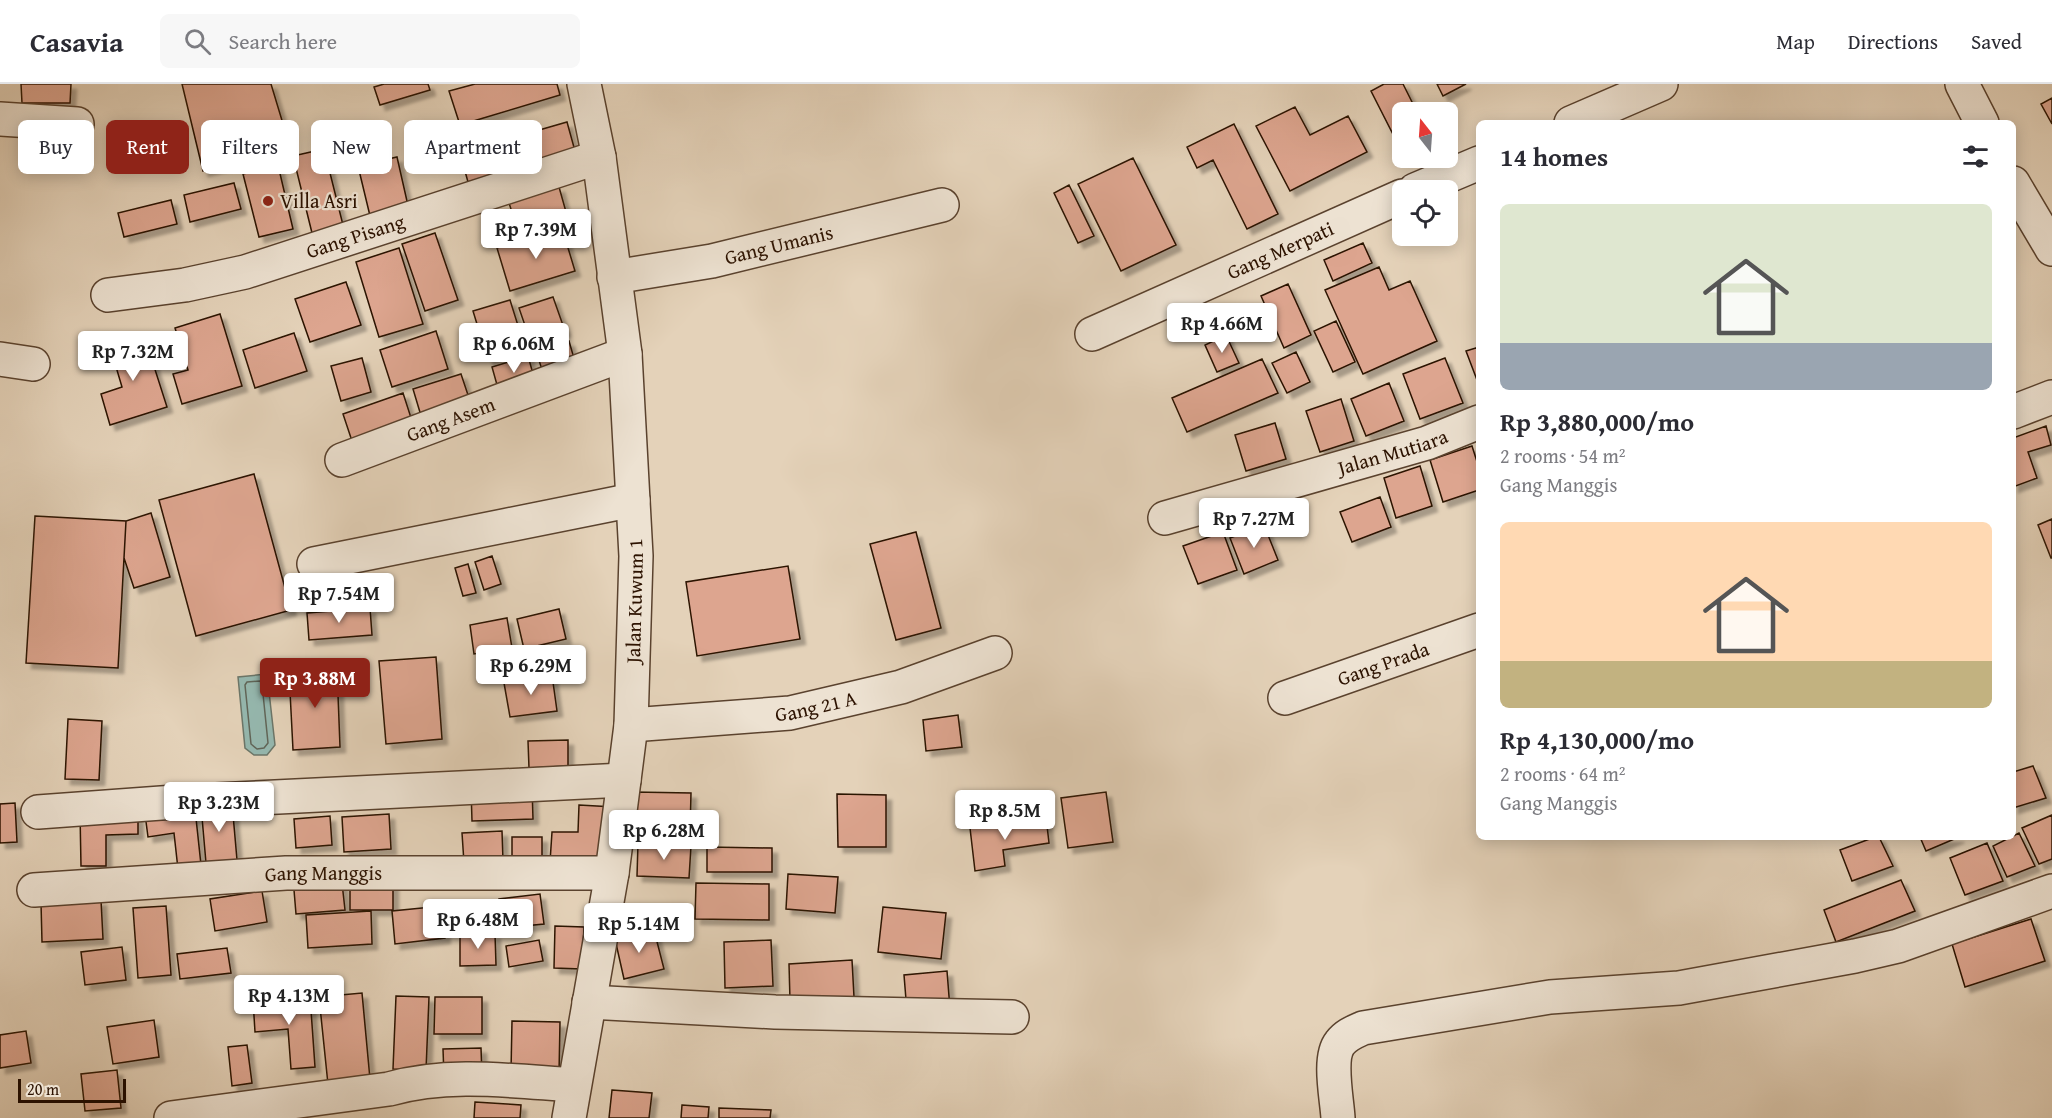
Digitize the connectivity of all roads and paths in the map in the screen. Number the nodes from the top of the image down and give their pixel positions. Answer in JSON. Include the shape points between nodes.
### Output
{"nodes":[{"id":1,"x":584,"y":84,"type":"edge"},
{"id":2,"x":1661,"y":84,"type":"edge"},
{"id":3,"x":1962,"y":84,"type":"edge"},
{"id":4,"x":0,"y":119,"type":"edge"},
{"id":5,"x":18,"y":120,"type":"edge"},
{"id":6,"x":1578,"y":120,"type":"edge"},
{"id":7,"x":1980,"y":120,"type":"edge"},
{"id":8,"x":599,"y":157,"type":"junction"},
{"id":9,"x":1476,"y":164,"type":"edge"},
{"id":10,"x":1439,"y":180,"type":"edge"},
{"id":11,"x":2016,"y":188,"type":"edge"},
{"id":12,"x":1392,"y":200,"type":"edge"},
{"id":13,"x":942,"y":205,"type":"dead end"},
{"id":14,"x":2052,"y":249,"type":"edge"},
{"id":15,"x":614,"y":277,"type":"junction"},
{"id":16,"x":108,"y":295,"type":"dead end"},
{"id":17,"x":1092,"y":334,"type":"dead end"},
{"id":18,"x":625,"y":354,"type":"junction"},
{"id":19,"x":0,"y":359,"type":"edge"},
{"id":20,"x":33,"y":364,"type":"dead end"},
{"id":21,"x":2052,"y":398,"type":"edge"},
{"id":22,"x":2016,"y":411,"type":"edge"},
{"id":23,"x":1476,"y":423,"type":"edge"},
{"id":24,"x":342,"y":460,"type":"dead end"},
{"id":25,"x":633,"y":500,"type":"junction"},
{"id":26,"x":1165,"y":518,"type":"dead end"},
{"id":27,"x":314,"y":564,"type":"dead end"},
{"id":28,"x":1476,"y":631,"type":"edge"},
{"id":29,"x":995,"y":653,"type":"dead end"},
{"id":30,"x":1285,"y":698,"type":"dead end"},
{"id":31,"x":631,"y":725,"type":"junction"},
{"id":32,"x":624,"y":780,"type":"junction"},
{"id":33,"x":38,"y":812,"type":"dead end"},
{"id":34,"x":612,"y":873,"type":"junction"},
{"id":35,"x":34,"y":890,"type":"dead end"},
{"id":36,"x":2052,"y":891,"type":"edge"},
{"id":37,"x":589,"y":1002,"type":"junction"},
{"id":38,"x":1012,"y":1017,"type":"dead end"},
{"id":39,"x":574,"y":1085,"type":"junction"},
{"id":40,"x":171,"y":1118,"type":"edge"},
{"id":41,"x":569,"y":1118,"type":"edge"},
{"id":42,"x":1338,"y":1118,"type":"edge"}],
"edges":[{"from":1,"to":8,"type":"street","name":"Jalan Kuwum 1"},
{"from":2,"to":6,"type":"street"},
{"from":3,"to":7,"type":"street"},
{"from":4,"to":5,"type":"street"},
{"from":8,"to":15,"type":"street","name":"Jalan Kuwum 1"},
{"from":8,"to":16,"type":"street","name":"Gang Pisang","via":[[245,272]]},
{"from":9,"to":10,"type":"street"},
{"from":11,"to":14,"type":"street"},
{"from":12,"to":17,"type":"street","name":"Gang Merpati"},
{"from":13,"to":15,"type":"street","name":"Gang Umanis","via":[[712,261]]},
{"from":15,"to":18,"type":"street","name":"Jalan Kuwum 1"},
{"from":18,"to":24,"type":"street","name":"Gang Asem"},
{"from":18,"to":25,"type":"street","name":"Jalan Kuwum 1"},
{"from":19,"to":20,"type":"street"},
{"from":21,"to":22,"type":"street"},
{"from":23,"to":26,"type":"street","name":"Jalan Mutiara","via":[[1427,443]]},
{"from":25,"to":27,"type":"street"},
{"from":25,"to":31,"type":"street","name":"Jalan Kuwum 1","via":[[636,556]]},
{"from":28,"to":30,"type":"street","name":"Gang Prada"},
{"from":29,"to":31,"type":"street","name":"Gang 21 A","via":[[901,687],[790,713]]},
{"from":31,"to":32,"type":"street","name":"Jalan Kuwum 1"},
{"from":32,"to":33,"type":"street"},
{"from":32,"to":34,"type":"street","name":"Jalan Kuwum 1"},
{"from":34,"to":35,"type":"street","name":"Gang Manggis","via":[[286,873]]},
{"from":34,"to":37,"type":"street","name":"Jalan Kuwum 1"},
{"from":36,"to":42,"type":"street","via":[[1898,946],[1855,956],[1679,988],[1550,997],[1363,1028],[1338,1045],[1334,1058]]},
{"from":37,"to":38,"type":"street","via":[[775,1012]]},
{"from":37,"to":39,"type":"street","name":"Jalan Kuwum 1"},
{"from":39,"to":40,"type":"street","via":[[446,1079]]},
{"from":39,"to":41,"type":"street","name":"Jalan Kuwum 1"}]}
